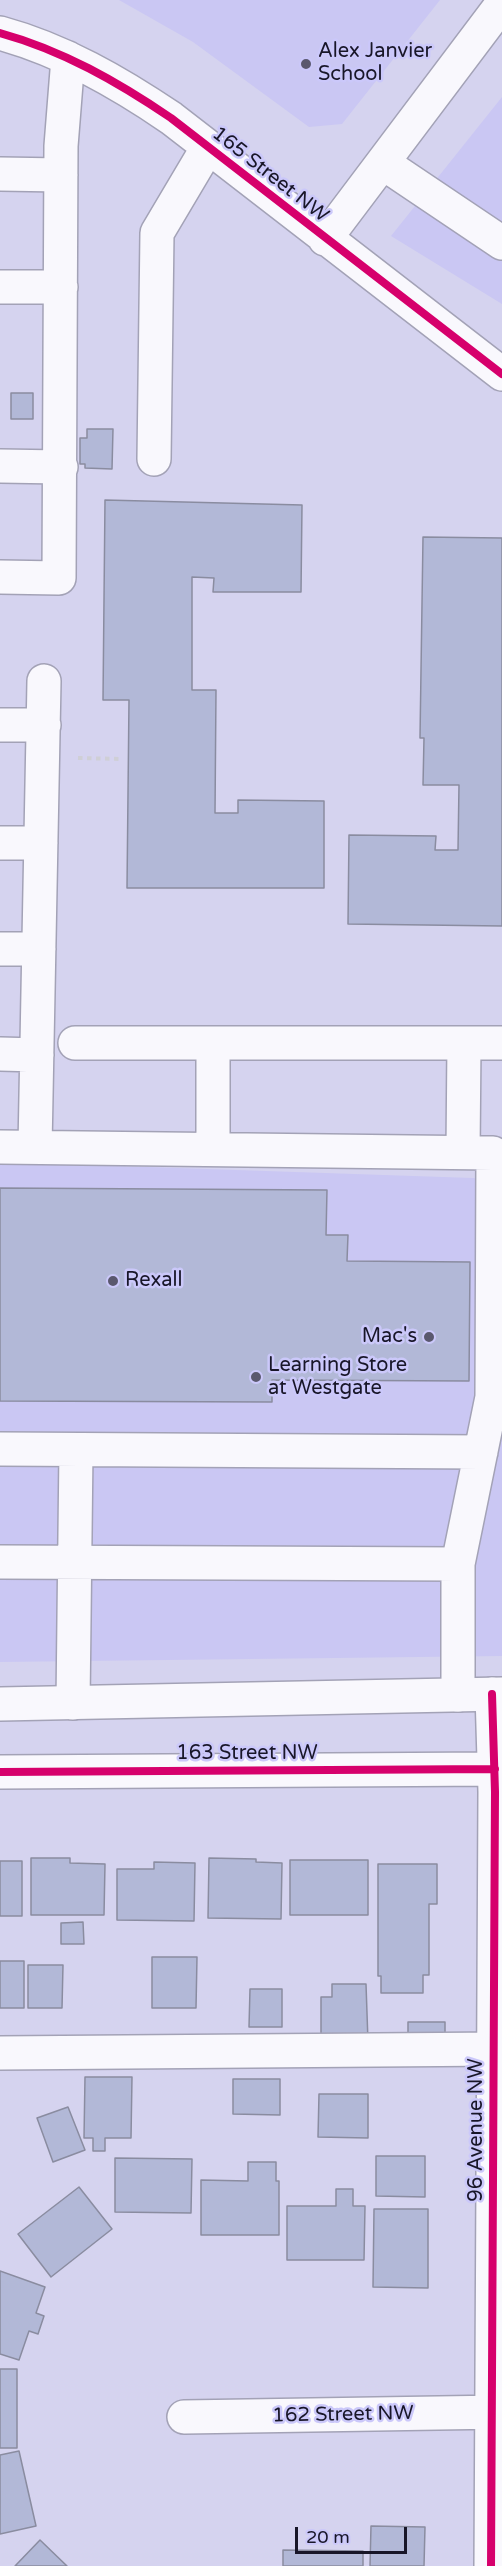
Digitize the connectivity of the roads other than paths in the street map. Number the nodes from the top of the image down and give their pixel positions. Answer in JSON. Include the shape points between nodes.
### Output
{"nodes":[{"id":1,"x":502,"y":4,"type":"edge"},
{"id":2,"x":0,"y":33,"type":"edge"},
{"id":3,"x":68,"y":58,"type":"junction"},
{"id":4,"x":208,"y":147,"type":"junction"},
{"id":5,"x":383,"y":163,"type":"junction"},
{"id":6,"x":0,"y":174,"type":"edge"},
{"id":7,"x":61,"y":175,"type":"junction"},
{"id":8,"x":326,"y":239,"type":"junction"},
{"id":9,"x":502,"y":243,"type":"edge"},
{"id":10,"x":0,"y":287,"type":"edge"},
{"id":11,"x":61,"y":287,"type":"junction"},
{"id":12,"x":502,"y":374,"type":"edge"},
{"id":13,"x":154,"y":459,"type":"dead end"},
{"id":14,"x":0,"y":466,"type":"edge"},
{"id":15,"x":61,"y":467,"type":"junction"},
{"id":16,"x":0,"y":577,"type":"edge"},
{"id":17,"x":44,"y":681,"type":"dead end"},
{"id":18,"x":0,"y":725,"type":"edge"},
{"id":19,"x":44,"y":725,"type":"junction"},
{"id":20,"x":0,"y":843,"type":"edge"},
{"id":21,"x":41,"y":843,"type":"junction"},
{"id":22,"x":0,"y":949,"type":"edge"},
{"id":23,"x":39,"y":949,"type":"junction"},
{"id":24,"x":75,"y":1043,"type":"dead end"},
{"id":25,"x":213,"y":1043,"type":"junction"},
{"id":26,"x":464,"y":1043,"type":"junction"},
{"id":27,"x":502,"y":1043,"type":"edge"},
{"id":28,"x":0,"y":1054,"type":"edge"},
{"id":29,"x":37,"y":1055,"type":"junction"},
{"id":30,"x":0,"y":1147,"type":"edge"},
{"id":31,"x":35,"y":1147,"type":"junction"},
{"id":32,"x":213,"y":1149,"type":"junction"},
{"id":33,"x":486,"y":1153,"type":"edge"},
{"id":34,"x":0,"y":1449,"type":"edge"},
{"id":35,"x":76,"y":1450,"type":"junction"},
{"id":36,"x":481,"y":1452,"type":"junction"},
{"id":37,"x":0,"y":1562,"type":"edge"},
{"id":38,"x":75,"y":1562,"type":"junction"},
{"id":39,"x":458,"y":1564,"type":"junction"},
{"id":40,"x":497,"y":1694,"type":"edge"},
{"id":41,"x":458,"y":1695,"type":"junction"},
{"id":42,"x":73,"y":1703,"type":"junction"},
{"id":43,"x":0,"y":1704,"type":"edge"},
{"id":44,"x":495,"y":1769,"type":"junction"},
{"id":45,"x":0,"y":1773,"type":"edge"},
{"id":46,"x":498,"y":2049,"type":"edge"},
{"id":47,"x":0,"y":2054,"type":"edge"},
{"id":48,"x":497,"y":2412,"type":"edge"},
{"id":49,"x":184,"y":2417,"type":"dead end"},
{"id":50,"x":491,"y":2566,"type":"edge"}],
"edges":[{"from":1,"to":5,"type":"street"},
{"from":2,"to":3,"type":"street","name":"165 Street NW"},
{"from":3,"to":4,"type":"street","name":"165 Street NW","via":[[138,95]]},
{"from":3,"to":7,"type":"street"},
{"from":4,"to":8,"type":"street","name":"165 Street NW"},
{"from":4,"to":13,"type":"street","via":[[157,233]]},
{"from":5,"to":8,"type":"street"},
{"from":5,"to":9,"type":"street"},
{"from":6,"to":7,"type":"street"},
{"from":7,"to":11,"type":"street"},
{"from":8,"to":12,"type":"street","name":"165 Street NW"},
{"from":10,"to":11,"type":"street"},
{"from":11,"to":15,"type":"street"},
{"from":14,"to":15,"type":"street"},
{"from":15,"to":16,"type":"street","via":[[60,578]]},
{"from":17,"to":19,"type":"street"},
{"from":18,"to":19,"type":"street"},
{"from":19,"to":21,"type":"street"},
{"from":20,"to":21,"type":"street"},
{"from":21,"to":23,"type":"street"},
{"from":22,"to":23,"type":"street"},
{"from":23,"to":29,"type":"street"},
{"from":24,"to":25,"type":"street"},
{"from":25,"to":26,"type":"street"},
{"from":25,"to":32,"type":"street"},
{"from":26,"to":27,"type":"street"},
{"from":26,"to":33,"type":"street"},
{"from":28,"to":29,"type":"street"},
{"from":29,"to":31,"type":"street"},
{"from":30,"to":31,"type":"street"},
{"from":31,"to":32,"type":"street"},
{"from":32,"to":33,"type":"street"},
{"from":33,"to":36,"type":"street","via":[[492,1397]]},
{"from":34,"to":35,"type":"street"},
{"from":35,"to":36,"type":"street"},
{"from":35,"to":38,"type":"street"},
{"from":36,"to":39,"type":"street"},
{"from":37,"to":38,"type":"street"},
{"from":38,"to":39,"type":"street"},
{"from":38,"to":42,"type":"street"},
{"from":39,"to":41,"type":"street"},
{"from":40,"to":41,"type":"street"},
{"from":40,"to":44,"type":"street","name":"96 Avenue NW"},
{"from":41,"to":42,"type":"street"},
{"from":42,"to":43,"type":"street"},
{"from":44,"to":45,"type":"street","name":"163 Street NW"},
{"from":44,"to":46,"type":"street","name":"96 Avenue NW"},
{"from":46,"to":47,"type":"street"},
{"from":46,"to":48,"type":"street","name":"96 Avenue NW"},
{"from":48,"to":49,"type":"street","name":"162 Street NW"},
{"from":48,"to":50,"type":"street","name":"96 Avenue NW"}]}
